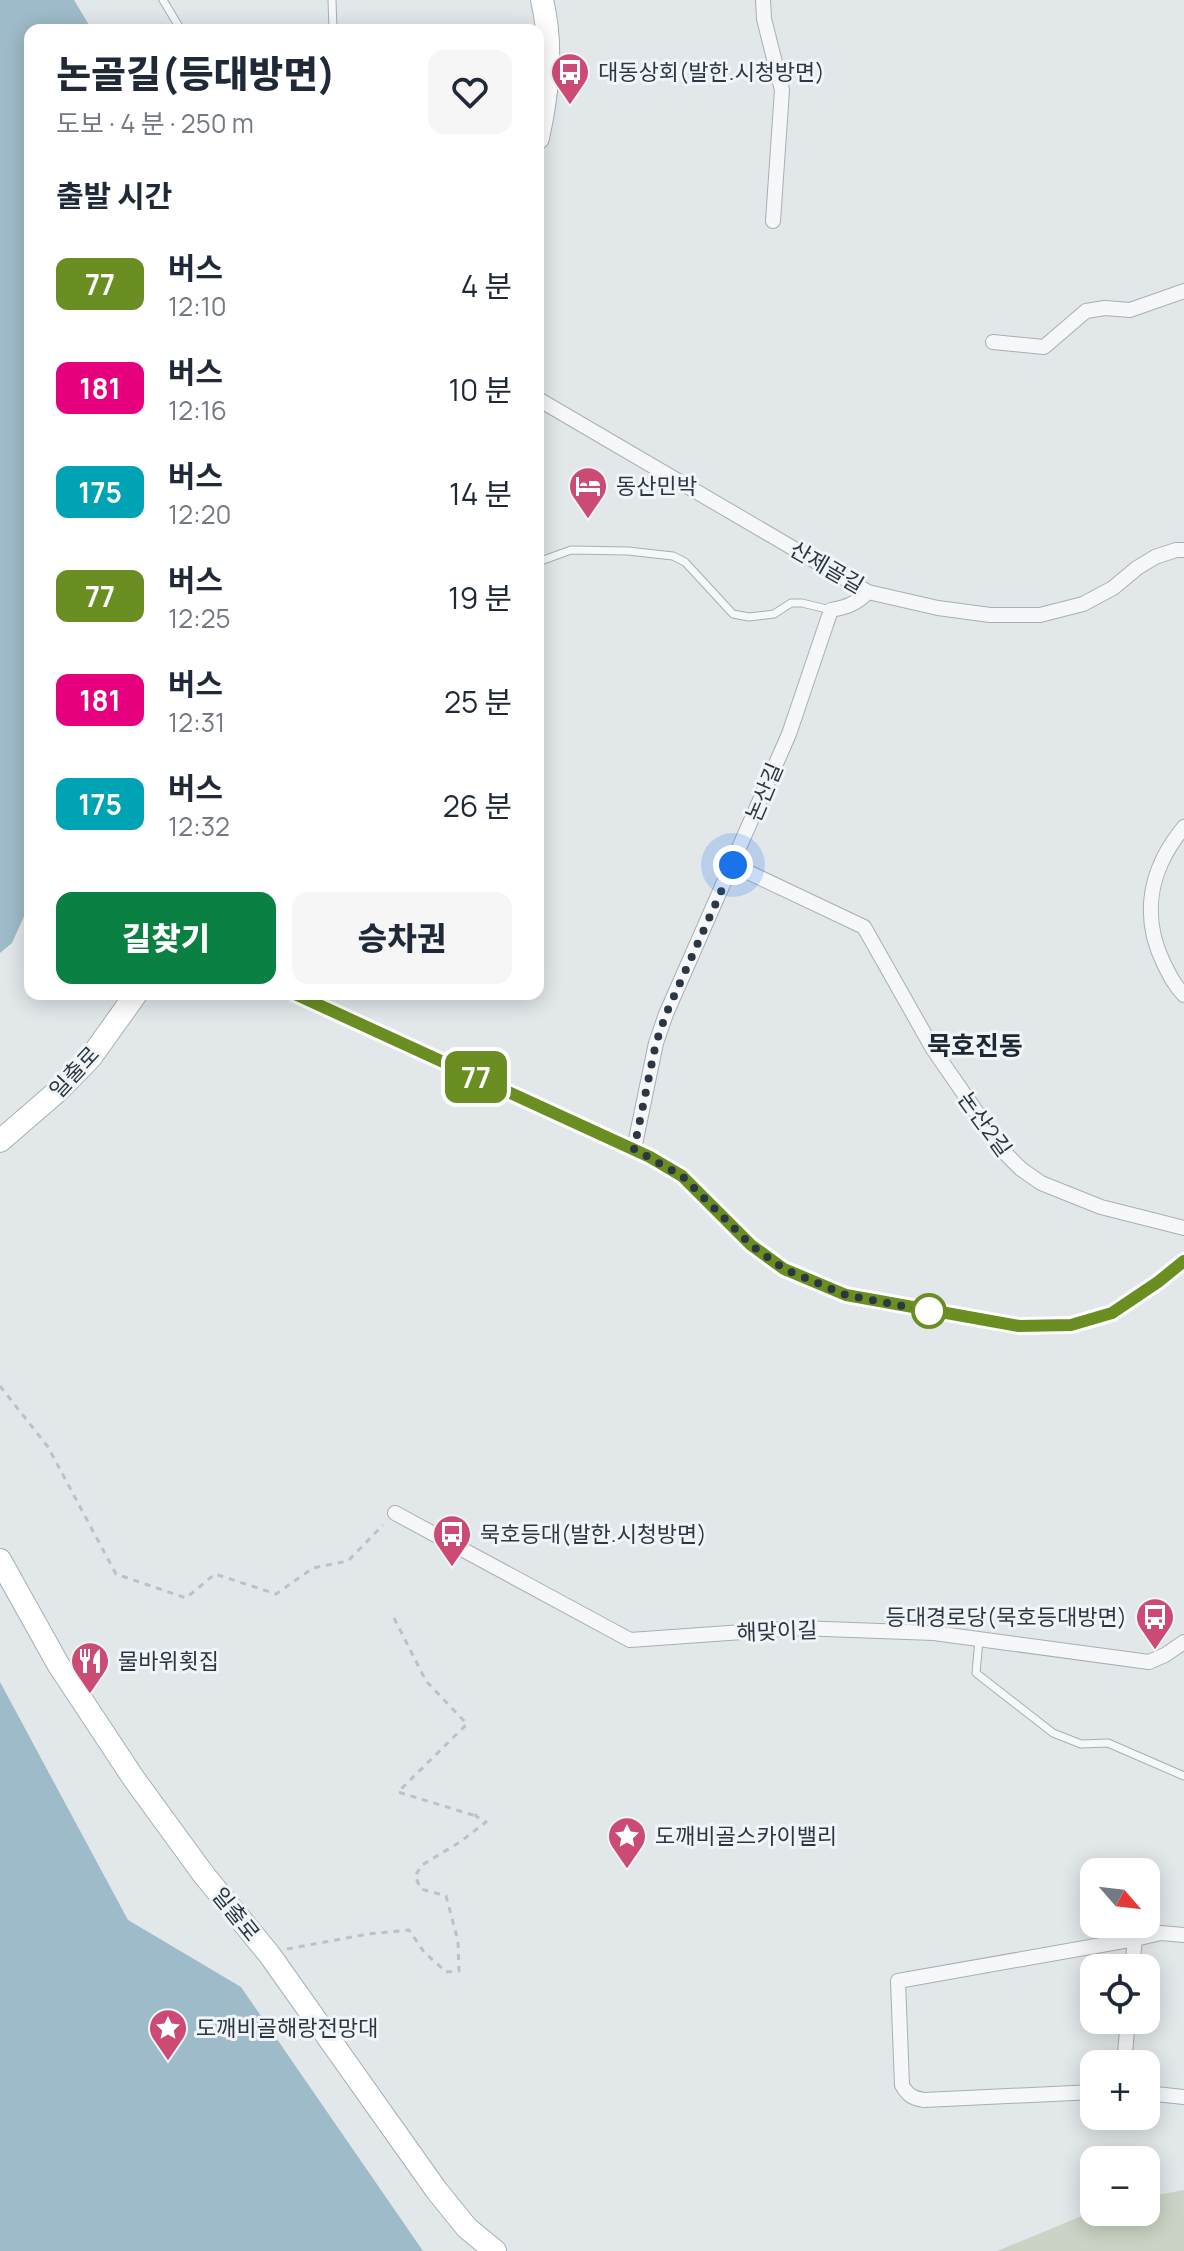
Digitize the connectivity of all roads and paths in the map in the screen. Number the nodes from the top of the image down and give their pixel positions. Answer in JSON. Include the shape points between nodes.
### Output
{"nodes":[{"id":1,"x":163,"y":0,"type":"edge"},
{"id":2,"x":332,"y":0,"type":"edge"},
{"id":3,"x":542,"y":0,"type":"edge"},
{"id":4,"x":763,"y":0,"type":"edge"},
{"id":5,"x":177,"y":24,"type":"edge"},
{"id":6,"x":333,"y":24,"type":"edge"},
{"id":7,"x":544,"y":110,"type":"edge"},
{"id":8,"x":773,"y":221,"type":"dead end"},
{"id":9,"x":1184,"y":291,"type":"edge"},
{"id":10,"x":993,"y":342,"type":"dead end"},
{"id":11,"x":544,"y":403,"type":"edge"},
{"id":12,"x":1184,"y":550,"type":"edge"},
{"id":13,"x":544,"y":560,"type":"edge"},
{"id":14,"x":868,"y":592,"type":"junction"},
{"id":15,"x":831,"y":610,"type":"junction"},
{"id":16,"x":1184,"y":827,"type":"edge"},
{"id":17,"x":733,"y":865,"type":"junction"},
{"id":18,"x":1184,"y":995,"type":"edge"},
{"id":19,"x":132,"y":1000,"type":"edge"},
{"id":20,"x":308,"y":1000,"type":"edge"},
{"id":21,"x":0,"y":1141,"type":"edge"},
{"id":22,"x":634,"y":1149,"type":"junction"},
{"id":23,"x":1184,"y":1228,"type":"edge"},
{"id":24,"x":1184,"y":1261,"type":"edge"},
{"id":25,"x":0,"y":1386,"type":"edge"},
{"id":26,"x":395,"y":1513,"type":"joint"},
{"id":27,"x":0,"y":1560,"type":"edge"},
{"id":28,"x":394,"y":1618,"type":"dead end"},
{"id":29,"x":979,"y":1640,"type":"junction"},
{"id":30,"x":1184,"y":1642,"type":"edge"},
{"id":31,"x":1184,"y":1776,"type":"edge"},
{"id":32,"x":475,"y":1808,"type":"dead end"},
{"id":33,"x":476,"y":1816,"type":"junction"},
{"id":34,"x":1184,"y":1935,"type":"edge"},
{"id":35,"x":1135,"y":1939,"type":"junction"},
{"id":36,"x":269,"y":1954,"type":"junction"},
{"id":37,"x":1133,"y":1954,"type":"edge"},
{"id":38,"x":1080,"y":2093,"type":"edge"},
{"id":39,"x":1160,"y":2094,"type":"edge"},
{"id":40,"x":1184,"y":2097,"type":"edge"},
{"id":41,"x":495,"y":2251,"type":"edge"}],
"edges":[{"from":1,"to":5,"type":"lane"},
{"from":2,"to":6,"type":"lane"},
{"from":3,"to":7,"type":"street","via":[[548,59]]},
{"from":4,"to":8,"type":"street","via":[[782,90]]},
{"from":9,"to":10,"type":"street","via":[[1130,310],[1086,311],[1044,347]]},
{"from":11,"to":14,"type":"street","name":"산제골길"},
{"from":12,"to":14,"type":"street","name":"산제골길","via":[[1155,557],[1083,604],[1040,615],[990,615]]},
{"from":13,"to":15,"type":"lane","via":[[571,550],[673,556],[685,562],[733,614],[774,614],[791,603]]},
{"from":14,"to":15,"type":"street","via":[[849,606]]},
{"from":15,"to":17,"type":"street","name":"논산길","via":[[789,734]]},
{"from":16,"to":18,"type":"street","via":[[1156,873],[1151,896],[1157,949]]},
{"from":17,"to":22,"type":"street","name":"논산길","via":[[666,1014]]},
{"from":17,"to":23,"type":"street","name":"논산2길","via":[[864,927],[933,1049],[1021,1169],[1041,1183],[1101,1207]]},
{"from":19,"to":21,"type":"street","name":"일출로","via":[[91,1057]]},
{"from":20,"to":22,"type":"street"},
{"from":22,"to":24,"type":"street","via":[[682,1176],[751,1245],[784,1269],[846,1295],[1019,1326],[1071,1325],[1112,1313]]},
{"from":25,"to":26,"type":"path","via":[[48,1447],[116,1574],[186,1598],[215,1574],[276,1594],[313,1568],[348,1561]]},
{"from":26,"to":29,"type":"street","name":"해맞이길","via":[[630,1640],[798,1628],[934,1633]]},
{"from":27,"to":36,"type":"street","name":"일출로","via":[[98,1726],[204,1875]]},
{"from":28,"to":33,"type":"path","via":[[426,1681],[467,1724],[398,1792]]},
{"from":29,"to":30,"type":"street","name":"해맞이길","via":[[1149,1662]]},
{"from":29,"to":31,"type":"lane","via":[[976,1673],[1053,1733],[1081,1744],[1108,1743]]},
{"from":32,"to":33,"type":"path"},
{"from":33,"to":36,"type":"path","via":[[486,1822],[422,1865],[415,1876],[421,1889],[446,1896],[458,1941],[459,1971],[446,1972],[409,1930]]},
{"from":34,"to":35,"type":"street"},
{"from":35,"to":37,"type":"street"},
{"from":35,"to":38,"type":"street","via":[[898,1981],[902,2085],[913,2098]]},
{"from":36,"to":41,"type":"street","name":"일출로","via":[[437,2191],[467,2228]]},
{"from":39,"to":40,"type":"street"}]}
